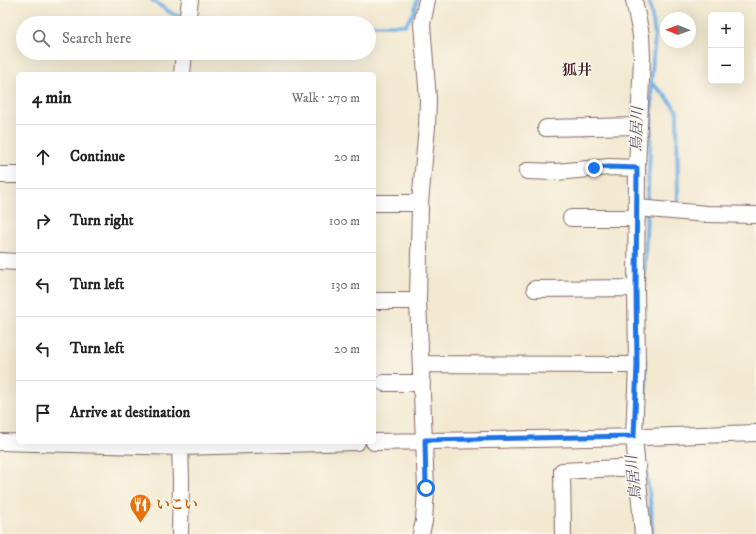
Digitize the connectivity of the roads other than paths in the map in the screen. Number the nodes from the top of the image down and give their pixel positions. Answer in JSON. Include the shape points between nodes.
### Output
{"nodes":[{"id":1,"x":427,"y":0,"type":"edge"},
{"id":2,"x":634,"y":0,"type":"edge"},
{"id":3,"x":190,"y":3,"type":"edge"},
{"id":4,"x":188,"y":16,"type":"edge"},
{"id":5,"x":183,"y":60,"type":"edge"},
{"id":6,"x":182,"y":72,"type":"edge"},
{"id":7,"x":639,"y":126,"type":"junction"},
{"id":8,"x":546,"y":128,"type":"dead end"},
{"id":9,"x":637,"y":168,"type":"junction"},
{"id":10,"x":527,"y":171,"type":"dead end"},
{"id":11,"x":0,"y":175,"type":"edge"},
{"id":12,"x":16,"y":175,"type":"edge"},
{"id":13,"x":376,"y":203,"type":"edge"},
{"id":14,"x":420,"y":203,"type":"junction"},
{"id":15,"x":637,"y":213,"type":"junction"},
{"id":16,"x":756,"y":215,"type":"edge"},
{"id":17,"x":571,"y":218,"type":"dead end"},
{"id":18,"x":0,"y":261,"type":"edge"},
{"id":19,"x":16,"y":262,"type":"edge"},
{"id":20,"x":636,"y":288,"type":"junction"},
{"id":21,"x":535,"y":289,"type":"dead end"},
{"id":22,"x":376,"y":301,"type":"edge"},
{"id":23,"x":418,"y":301,"type":"junction"},
{"id":24,"x":421,"y":364,"type":"junction"},
{"id":25,"x":637,"y":365,"type":"junction"},
{"id":26,"x":384,"y":383,"type":"dead end"},
{"id":27,"x":422,"y":383,"type":"junction"},
{"id":28,"x":756,"y":433,"type":"edge"},
{"id":29,"x":640,"y":436,"type":"junction"},
{"id":30,"x":425,"y":440,"type":"junction"},
{"id":31,"x":0,"y":442,"type":"edge"},
{"id":32,"x":16,"y":442,"type":"edge"},
{"id":33,"x":376,"y":442,"type":"edge"},
{"id":34,"x":120,"y":444,"type":"edge"},
{"id":35,"x":239,"y":444,"type":"edge"},
{"id":36,"x":180,"y":445,"type":"edge"},
{"id":37,"x":638,"y":466,"type":"junction"},
{"id":38,"x":180,"y":534,"type":"edge"},
{"id":39,"x":422,"y":534,"type":"edge"},
{"id":40,"x":563,"y":534,"type":"edge"},
{"id":41,"x":643,"y":534,"type":"edge"}],
"edges":[{"from":1,"to":14,"type":"street","via":[[422,24],[428,99]]},
{"from":2,"to":7,"type":"street","via":[[641,35],[642,58]]},
{"from":3,"to":4,"type":"street"},
{"from":5,"to":6,"type":"street"},
{"from":7,"to":8,"type":"street"},
{"from":7,"to":9,"type":"street"},
{"from":9,"to":10,"type":"street"},
{"from":9,"to":15,"type":"street"},
{"from":11,"to":12,"type":"street"},
{"from":13,"to":14,"type":"street"},
{"from":14,"to":23,"type":"street"},
{"from":15,"to":16,"type":"street","via":[[653,209]]},
{"from":15,"to":17,"type":"street"},
{"from":15,"to":20,"type":"street"},
{"from":18,"to":19,"type":"street"},
{"from":20,"to":21,"type":"street"},
{"from":20,"to":25,"type":"street"},
{"from":22,"to":23,"type":"street"},
{"from":23,"to":24,"type":"street"},
{"from":24,"to":25,"type":"street"},
{"from":24,"to":27,"type":"street"},
{"from":25,"to":29,"type":"street"},
{"from":26,"to":27,"type":"street"},
{"from":27,"to":30,"type":"street"},
{"from":28,"to":29,"type":"street"},
{"from":29,"to":30,"type":"street"},
{"from":29,"to":37,"type":"street"},
{"from":30,"to":33,"type":"street"},
{"from":30,"to":39,"type":"street","via":[[426,506]]},
{"from":31,"to":32,"type":"street"},
{"from":34,"to":36,"type":"street"},
{"from":35,"to":36,"type":"street"},
{"from":36,"to":38,"type":"street"},
{"from":37,"to":40,"type":"street","via":[[562,471]]},
{"from":37,"to":41,"type":"street"}]}
